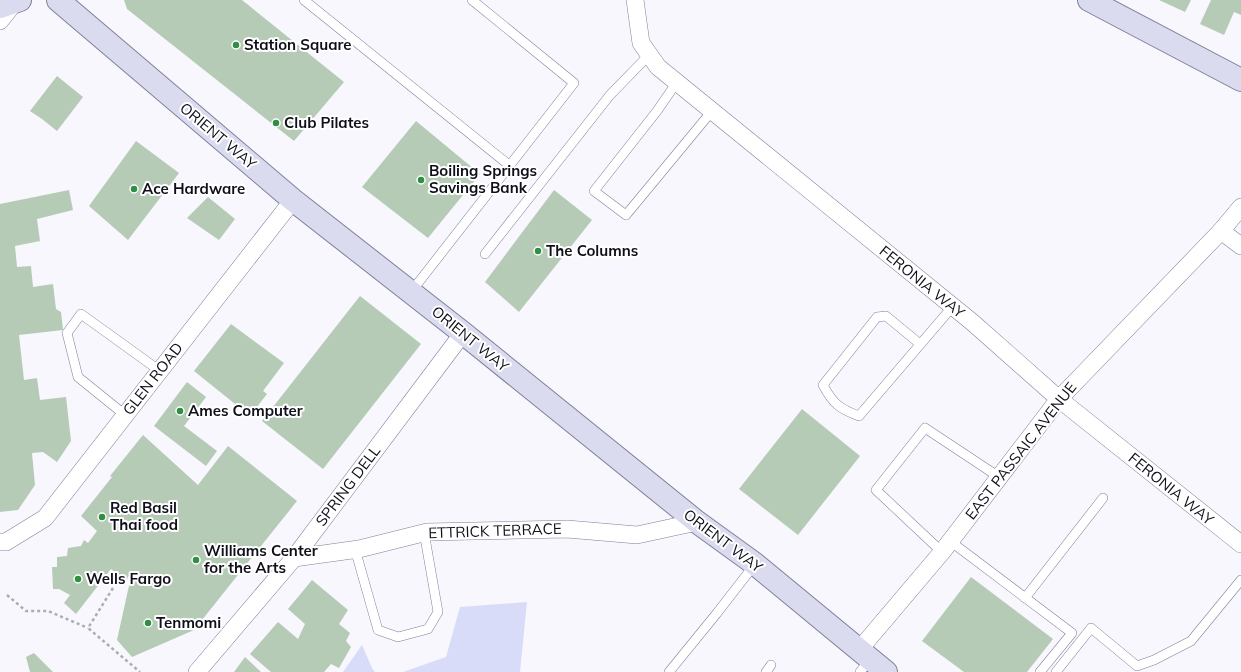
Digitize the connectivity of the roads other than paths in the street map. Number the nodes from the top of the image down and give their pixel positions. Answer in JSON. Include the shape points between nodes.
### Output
{"nodes":[{"id":1,"x":58,"y":0,"type":"edge"},
{"id":2,"x":304,"y":0,"type":"edge"},
{"id":3,"x":472,"y":0,"type":"edge"},
{"id":4,"x":635,"y":0,"type":"edge"},
{"id":5,"x":1089,"y":0,"type":"edge"},
{"id":6,"x":12,"y":3,"type":"edge"},
{"id":7,"x":0,"y":21,"type":"edge"},
{"id":8,"x":649,"y":55,"type":"junction"},
{"id":9,"x":1241,"y":80,"type":"edge"},
{"id":10,"x":677,"y":82,"type":"junction"},
{"id":11,"x":712,"y":111,"type":"junction"},
{"id":12,"x":509,"y":165,"type":"junction"},
{"id":13,"x":293,"y":200,"type":"junction"},
{"id":14,"x":1241,"y":207,"type":"edge"},
{"id":15,"x":1221,"y":230,"type":"junction"},
{"id":16,"x":1241,"y":246,"type":"edge"},
{"id":17,"x":485,"y":254,"type":"dead end"},
{"id":18,"x":410,"y":292,"type":"junction"},
{"id":19,"x":953,"y":306,"type":"junction"},
{"id":20,"x":463,"y":333,"type":"junction"},
{"id":21,"x":920,"y":344,"type":"junction"},
{"id":22,"x":160,"y":371,"type":"junction"},
{"id":23,"x":1059,"y":399,"type":"junction"},
{"id":24,"x":125,"y":415,"type":"junction"},
{"id":25,"x":999,"y":477,"type":"junction"},
{"id":26,"x":1104,"y":498,"type":"dead end"},
{"id":27,"x":697,"y":522,"type":"junction"},
{"id":28,"x":424,"y":532,"type":"junction"},
{"id":29,"x":0,"y":542,"type":"edge"},
{"id":30,"x":1241,"y":544,"type":"edge"},
{"id":31,"x":946,"y":546,"type":"junction"},
{"id":32,"x":355,"y":549,"type":"junction"},
{"id":33,"x":294,"y":558,"type":"junction"},
{"id":34,"x":755,"y":564,"type":"junction"},
{"id":35,"x":1241,"y":580,"type":"edge"},
{"id":36,"x":1025,"y":598,"type":"junction"},
{"id":37,"x":871,"y":665,"type":"edge"},
{"id":38,"x":1135,"y":669,"type":"edge"},
{"id":39,"x":198,"y":672,"type":"edge"},
{"id":40,"x":669,"y":672,"type":"edge"},
{"id":41,"x":1040,"y":672,"type":"edge"},
{"id":42,"x":1056,"y":672,"type":"edge"}],
"edges":[{"from":1,"to":13,"type":"street","name":"ORIENT WAY"},
{"from":2,"to":12,"type":"lane"},
{"from":3,"to":12,"type":"lane","via":[[574,83]]},
{"from":4,"to":8,"type":"street","name":"FERONIA WAY","via":[[641,43]]},
{"from":5,"to":9,"type":"street"},
{"from":6,"to":7,"type":"street"},
{"from":8,"to":10,"type":"street","name":"FERONIA WAY","via":[[658,67]]},
{"from":8,"to":17,"type":"lane","via":[[610,95]]},
{"from":10,"to":11,"type":"street","name":"FERONIA WAY"},
{"from":10,"to":11,"type":"lane","via":[[594,191],[626,215]]},
{"from":11,"to":19,"type":"street","name":"FERONIA WAY"},
{"from":12,"to":18,"type":"lane"},
{"from":13,"to":18,"type":"street","name":"ORIENT WAY"},
{"from":13,"to":22,"type":"street","name":"GLEN ROAD"},
{"from":14,"to":15,"type":"street","name":"EAST PASSAIC AVENUE"},
{"from":15,"to":16,"type":"street"},
{"from":15,"to":23,"type":"street","name":"EAST PASSAIC AVENUE"},
{"from":18,"to":20,"type":"street","name":"ORIENT WAY"},
{"from":19,"to":21,"type":"lane"},
{"from":19,"to":23,"type":"street","name":"FERONIA WAY"},
{"from":20,"to":27,"type":"street","name":"ORIENT WAY"},
{"from":20,"to":33,"type":"street","name":"SPRING DELL"},
{"from":21,"to":21,"type":"lane","via":[[860,416],[845,411],[831,399],[823,385],[877,317],[886,316]]},
{"from":22,"to":24,"type":"street","name":"GLEN ROAD"},
{"from":22,"to":24,"type":"lane","via":[[81,314],[68,333],[78,377]]},
{"from":23,"to":25,"type":"street","name":"EAST PASSAIC AVENUE"},
{"from":23,"to":30,"type":"street","name":"FERONIA WAY"},
{"from":24,"to":29,"type":"street","name":"GLEN ROAD","via":[[45,518],[6,542]]},
{"from":25,"to":31,"type":"street","name":"EAST PASSAIC AVENUE"},
{"from":25,"to":31,"type":"lane","via":[[925,428],[876,490]]},
{"from":26,"to":36,"type":"lane"},
{"from":27,"to":28,"type":"street","name":"ETTRICK TERRACE","via":[[637,535],[567,529]]},
{"from":27,"to":34,"type":"street","name":"ORIENT WAY"},
{"from":28,"to":32,"type":"street","name":"ETTRICK TERRACE"},
{"from":28,"to":32,"type":"lane","via":[[438,612],[428,629],[398,636],[378,630]]},
{"from":31,"to":36,"type":"lane"},
{"from":31,"to":37,"type":"street","name":"EAST PASSAIC AVENUE"},
{"from":32,"to":33,"type":"street","name":"ETTRICK TERRACE"},
{"from":33,"to":39,"type":"street","name":"SPRING DELL"},
{"from":34,"to":37,"type":"street","name":"ORIENT WAY"},
{"from":34,"to":40,"type":"lane"},
{"from":35,"to":38,"type":"lane","via":[[1191,641]]},
{"from":36,"to":41,"type":"lane","via":[[1072,633]]},
{"from":38,"to":42,"type":"lane","via":[[1091,628]]}]}
